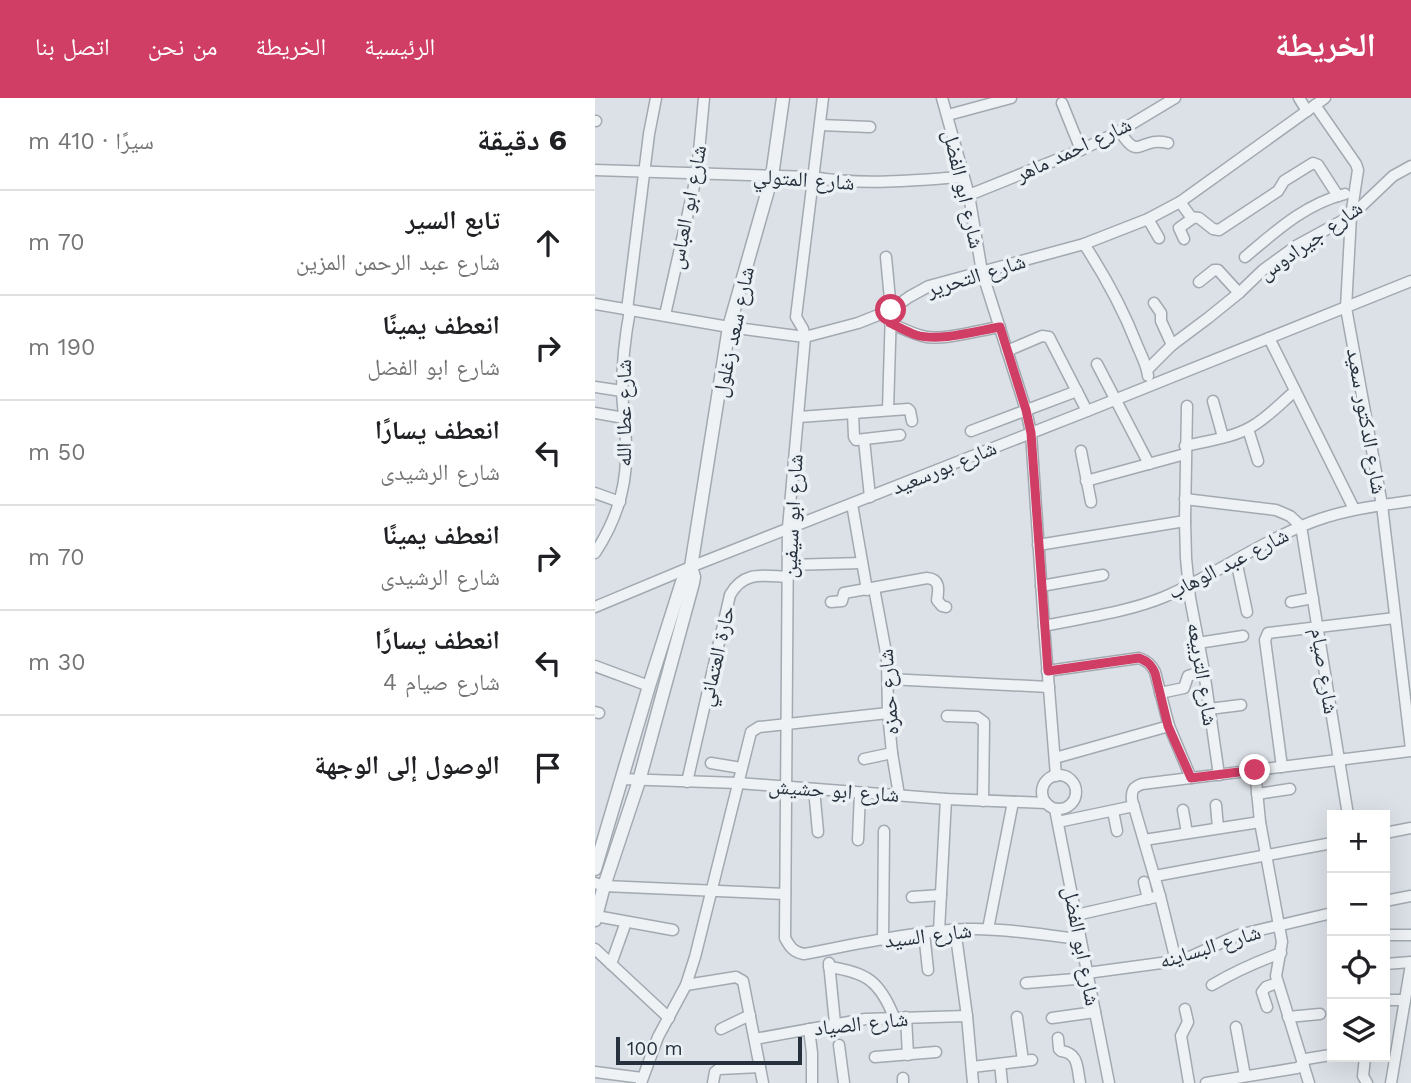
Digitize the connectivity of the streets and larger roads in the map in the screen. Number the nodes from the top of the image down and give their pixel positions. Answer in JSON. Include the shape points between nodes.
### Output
{"nodes":[{"id":1,"x":656,"y":98,"type":"edge"},
{"id":2,"x":704,"y":98,"type":"edge"},
{"id":3,"x":783,"y":98,"type":"edge"},
{"id":4,"x":823,"y":98,"type":"edge"},
{"id":5,"x":942,"y":98,"type":"edge"},
{"id":6,"x":1010,"y":98,"type":"edge"},
{"id":7,"x":1175,"y":98,"type":"edge"},
{"id":8,"x":1299,"y":98,"type":"edge"},
{"id":9,"x":1325,"y":98,"type":"edge"},
{"id":10,"x":1062,"y":103,"type":"dead end"},
{"id":11,"x":1311,"y":108,"type":"junction"},
{"id":12,"x":948,"y":115,"type":"junction"},
{"id":13,"x":820,"y":125,"type":"junction"},
{"id":14,"x":870,"y":127,"type":"dead end"},
{"id":15,"x":1120,"y":131,"type":"junction"},
{"id":16,"x":1168,"y":143,"type":"dead end"},
{"id":17,"x":1081,"y":150,"type":"junction"},
{"id":18,"x":1411,"y":166,"type":"edge"},
{"id":19,"x":595,"y":170,"type":"edge"},
{"id":20,"x":645,"y":172,"type":"junction"},
{"id":21,"x":697,"y":173,"type":"junction"},
{"id":22,"x":772,"y":176,"type":"junction"},
{"id":23,"x":813,"y":177,"type":"junction"},
{"id":24,"x":963,"y":177,"type":"junction"},
{"id":25,"x":1355,"y":192,"type":"junction"},
{"id":26,"x":969,"y":195,"type":"junction"},
{"id":27,"x":1338,"y":196,"type":"junction"},
{"id":28,"x":1180,"y":202,"type":"junction"},
{"id":29,"x":1351,"y":216,"type":"junction"},
{"id":30,"x":1193,"y":218,"type":"junction"},
{"id":31,"x":1148,"y":219,"type":"junction"},
{"id":32,"x":1159,"y":237,"type":"dead end"},
{"id":33,"x":1184,"y":239,"type":"dead end"},
{"id":34,"x":1084,"y":244,"type":"junction"},
{"id":35,"x":886,"y":257,"type":"dead end"},
{"id":36,"x":1245,"y":257,"type":"dead end"},
{"id":37,"x":982,"y":272,"type":"junction"},
{"id":38,"x":1411,"y":281,"type":"edge"},
{"id":39,"x":1199,"y":282,"type":"dead end"},
{"id":40,"x":1239,"y":293,"type":"junction"},
{"id":41,"x":1154,"y":303,"type":"dead end"},
{"id":42,"x":595,"y":304,"type":"edge"},
{"id":43,"x":1346,"y":307,"type":"junction"},
{"id":44,"x":628,"y":310,"type":"junction"},
{"id":45,"x":891,"y":310,"type":"junction"},
{"id":46,"x":665,"y":315,"type":"junction"},
{"id":47,"x":890,"y":323,"type":"junction"},
{"id":48,"x":729,"y":327,"type":"junction"},
{"id":49,"x":1000,"y":327,"type":"junction"},
{"id":50,"x":805,"y":337,"type":"junction"},
{"id":51,"x":1269,"y":338,"type":"junction"},
{"id":52,"x":1172,"y":345,"type":"junction"},
{"id":53,"x":1007,"y":351,"type":"junction"},
{"id":54,"x":1097,"y":365,"type":"dead end"},
{"id":55,"x":1147,"y":370,"type":"junction"},
{"id":56,"x":1150,"y":385,"type":"junction"},
{"id":57,"x":595,"y":387,"type":"edge"},
{"id":58,"x":622,"y":391,"type":"junction"},
{"id":59,"x":1077,"y":391,"type":"junction"},
{"id":60,"x":1295,"y":391,"type":"junction"},
{"id":61,"x":1115,"y":399,"type":"junction"},
{"id":62,"x":1213,"y":401,"type":"dead end"},
{"id":63,"x":1187,"y":406,"type":"dead end"},
{"id":64,"x":888,"y":410,"type":"junction"},
{"id":65,"x":1026,"y":410,"type":"junction"},
{"id":66,"x":1087,"y":411,"type":"junction"},
{"id":67,"x":595,"y":413,"type":"edge"},
{"id":68,"x":853,"y":413,"type":"junction"},
{"id":69,"x":799,"y":417,"type":"junction"},
{"id":70,"x":624,"y":418,"type":"junction"},
{"id":71,"x":912,"y":421,"type":"dead end"},
{"id":72,"x":1248,"y":429,"type":"junction"},
{"id":73,"x":971,"y":431,"type":"dead end"},
{"id":74,"x":1031,"y":433,"type":"junction"},
{"id":75,"x":900,"y":435,"type":"dead end"},
{"id":76,"x":1223,"y":437,"type":"junction"},
{"id":77,"x":864,"y":440,"type":"junction"},
{"id":78,"x":1185,"y":450,"type":"junction"},
{"id":79,"x":1080,"y":451,"type":"dead end"},
{"id":80,"x":1258,"y":461,"type":"dead end"},
{"id":81,"x":1149,"y":464,"type":"junction"},
{"id":82,"x":1086,"y":481,"type":"junction"},
{"id":83,"x":595,"y":493,"type":"edge"},
{"id":84,"x":870,"y":497,"type":"junction"},
{"id":85,"x":1185,"y":499,"type":"junction"},
{"id":86,"x":1411,"y":501,"type":"edge"},
{"id":87,"x":620,"y":502,"type":"junction"},
{"id":88,"x":1090,"y":502,"type":"dead end"},
{"id":89,"x":852,"y":503,"type":"junction"},
{"id":90,"x":1381,"y":505,"type":"junction"},
{"id":91,"x":1354,"y":509,"type":"junction"},
{"id":92,"x":1185,"y":522,"type":"junction"},
{"id":93,"x":1301,"y":526,"type":"junction"},
{"id":94,"x":788,"y":528,"type":"junction"},
{"id":95,"x":1038,"y":545,"type":"junction"},
{"id":96,"x":595,"y":554,"type":"edge"},
{"id":97,"x":1236,"y":560,"type":"junction"},
{"id":98,"x":862,"y":562,"type":"junction"},
{"id":99,"x":691,"y":567,"type":"junction"},
{"id":100,"x":788,"y":571,"type":"junction"},
{"id":101,"x":1103,"y":575,"type":"dead end"},
{"id":102,"x":1189,"y":585,"type":"junction"},
{"id":103,"x":1041,"y":586,"type":"junction"},
{"id":104,"x":871,"y":589,"type":"junction"},
{"id":105,"x":1313,"y":598,"type":"junction"},
{"id":106,"x":831,"y":602,"type":"dead end"},
{"id":107,"x":1291,"y":602,"type":"dead end"},
{"id":108,"x":595,"y":607,"type":"edge"},
{"id":109,"x":946,"y":607,"type":"dead end"},
{"id":110,"x":1247,"y":612,"type":"dead end"},
{"id":111,"x":1395,"y":618,"type":"junction"},
{"id":112,"x":1044,"y":626,"type":"junction"},
{"id":113,"x":1318,"y":627,"type":"junction"},
{"id":114,"x":1243,"y":636,"type":"dead end"},
{"id":115,"x":1198,"y":643,"type":"junction"},
{"id":116,"x":595,"y":666,"type":"edge"},
{"id":117,"x":1048,"y":671,"type":"junction"},
{"id":118,"x":1204,"y":671,"type":"junction"},
{"id":119,"x":888,"y":679,"type":"junction"},
{"id":120,"x":649,"y":686,"type":"junction"},
{"id":121,"x":1049,"y":687,"type":"junction"},
{"id":122,"x":1160,"y":693,"type":"junction"},
{"id":123,"x":1241,"y":705,"type":"dead end"},
{"id":124,"x":1408,"y":705,"type":"edge"},
{"id":125,"x":1209,"y":709,"type":"junction"},
{"id":126,"x":888,"y":713,"type":"junction"},
{"id":127,"x":947,"y":716,"type":"dead end"},
{"id":128,"x":787,"y":724,"type":"junction"},
{"id":129,"x":1168,"y":726,"type":"junction"},
{"id":130,"x":1411,"y":750,"type":"edge"},
{"id":131,"x":892,"y":753,"type":"junction"},
{"id":132,"x":1055,"y":758,"type":"junction"},
{"id":133,"x":864,"y":759,"type":"dead end"},
{"id":134,"x":1339,"y":760,"type":"junction"},
{"id":135,"x":711,"y":763,"type":"dead end"},
{"id":136,"x":1282,"y":767,"type":"junction"},
{"id":137,"x":741,"y":768,"type":"junction"},
{"id":138,"x":1255,"y":770,"type":"junction"},
{"id":139,"x":1219,"y":775,"type":"junction"},
{"id":140,"x":1056,"y":776,"type":"junction"},
{"id":141,"x":1191,"y":778,"type":"junction"},
{"id":142,"x":621,"y":779,"type":"junction"},
{"id":143,"x":639,"y":780,"type":"junction"},
{"id":144,"x":687,"y":782,"type":"junction"},
{"id":145,"x":738,"y":783,"type":"junction"},
{"id":146,"x":786,"y":787,"type":"junction"},
{"id":147,"x":814,"y":789,"type":"junction"},
{"id":148,"x":1290,"y":789,"type":"dead end"},
{"id":149,"x":860,"y":793,"type":"junction"},
{"id":150,"x":1257,"y":794,"type":"junction"},
{"id":151,"x":899,"y":795,"type":"junction"},
{"id":152,"x":946,"y":799,"type":"junction"},
{"id":153,"x":983,"y":801,"type":"junction"},
{"id":154,"x":1013,"y":802,"type":"junction"},
{"id":155,"x":1216,"y":805,"type":"dead end"},
{"id":156,"x":1051,"y":806,"type":"junction"},
{"id":157,"x":1134,"y":806,"type":"junction"},
{"id":158,"x":1183,"y":810,"type":"dead end"},
{"id":159,"x":1347,"y":810,"type":"edge"},
{"id":160,"x":1113,"y":811,"type":"junction"},
{"id":161,"x":1058,"y":822,"type":"junction"},
{"id":162,"x":1260,"y":822,"type":"junction"},
{"id":163,"x":1218,"y":828,"type":"junction"},
{"id":164,"x":1411,"y":828,"type":"edge"},
{"id":165,"x":884,"y":831,"type":"dead end"},
{"id":166,"x":1117,"y":831,"type":"dead end"},
{"id":167,"x":818,"y":832,"type":"dead end"},
{"id":168,"x":1390,"y":832,"type":"edge"},
{"id":169,"x":1187,"y":833,"type":"junction"},
{"id":170,"x":858,"y":840,"type":"dead end"},
{"id":171,"x":1144,"y":840,"type":"junction"},
{"id":172,"x":1327,"y":844,"type":"edge"},
{"id":173,"x":1266,"y":855,"type":"junction"},
{"id":174,"x":595,"y":869,"type":"edge"},
{"id":175,"x":1155,"y":876,"type":"junction"},
{"id":176,"x":1144,"y":881,"type":"dead end"},
{"id":177,"x":600,"y":885,"type":"edge"},
{"id":178,"x":711,"y":891,"type":"junction"},
{"id":179,"x":785,"y":894,"type":"junction"},
{"id":180,"x":941,"y":895,"type":"junction"},
{"id":181,"x":1160,"y":896,"type":"junction"},
{"id":182,"x":1411,"y":896,"type":"edge"},
{"id":183,"x":912,"y":897,"type":"dead end"},
{"id":184,"x":1148,"y":898,"type":"junction"},
{"id":185,"x":1390,"y":900,"type":"edge"},
{"id":186,"x":1327,"y":914,"type":"edge"},
{"id":187,"x":1076,"y":915,"type":"junction"},
{"id":188,"x":596,"y":918,"type":"edge"},
{"id":189,"x":626,"y":922,"type":"junction"},
{"id":190,"x":1279,"y":925,"type":"junction"},
{"id":191,"x":955,"y":929,"type":"junction"},
{"id":192,"x":988,"y":929,"type":"junction"},
{"id":193,"x":673,"y":930,"type":"dead end"},
{"id":194,"x":939,"y":931,"type":"junction"},
{"id":195,"x":924,"y":933,"type":"junction"},
{"id":196,"x":1390,"y":935,"type":"dead end"},
{"id":197,"x":1411,"y":935,"type":"edge"},
{"id":198,"x":785,"y":938,"type":"joint"},
{"id":199,"x":1080,"y":939,"type":"junction"},
{"id":200,"x":883,"y":940,"type":"junction"},
{"id":201,"x":595,"y":949,"type":"edge"},
{"id":202,"x":828,"y":950,"type":"junction"},
{"id":203,"x":1281,"y":953,"type":"junction"},
{"id":204,"x":1176,"y":961,"type":"junction"},
{"id":205,"x":1411,"y":963,"type":"edge"},
{"id":206,"x":611,"y":964,"type":"junction"},
{"id":207,"x":1390,"y":964,"type":"edge"},
{"id":208,"x":829,"y":967,"type":"junction"},
{"id":209,"x":928,"y":970,"type":"dead end"},
{"id":210,"x":1087,"y":975,"type":"junction"},
{"id":211,"x":1277,"y":983,"type":"junction"},
{"id":212,"x":1026,"y":984,"type":"dead end"},
{"id":213,"x":686,"y":985,"type":"junction"},
{"id":214,"x":1212,"y":985,"type":"dead end"},
{"id":215,"x":1390,"y":1000,"type":"edge"},
{"id":216,"x":1405,"y":1000,"type":"junction"},
{"id":217,"x":1267,"y":1007,"type":"dead end"},
{"id":218,"x":1185,"y":1009,"type":"dead end"},
{"id":219,"x":1095,"y":1012,"type":"junction"},
{"id":220,"x":1320,"y":1014,"type":"dead end"},
{"id":221,"x":750,"y":1015,"type":"junction"},
{"id":222,"x":967,"y":1016,"type":"junction"},
{"id":223,"x":900,"y":1017,"type":"junction"},
{"id":224,"x":1017,"y":1017,"type":"dead end"},
{"id":225,"x":1288,"y":1017,"type":"junction"},
{"id":226,"x":669,"y":1018,"type":"junction"},
{"id":227,"x":1052,"y":1018,"type":"dead end"},
{"id":228,"x":835,"y":1023,"type":"junction"},
{"id":229,"x":1236,"y":1027,"type":"dead end"},
{"id":230,"x":721,"y":1029,"type":"dead end"},
{"id":231,"x":809,"y":1029,"type":"junction"},
{"id":232,"x":1058,"y":1038,"type":"dead end"},
{"id":233,"x":755,"y":1039,"type":"junction"},
{"id":234,"x":839,"y":1045,"type":"dead end"},
{"id":235,"x":936,"y":1052,"type":"dead end"},
{"id":236,"x":908,"y":1055,"type":"junction"},
{"id":237,"x":1327,"y":1056,"type":"edge"},
{"id":238,"x":875,"y":1057,"type":"dead end"},
{"id":239,"x":1364,"y":1062,"type":"edge"},
{"id":240,"x":1000,"y":1064,"type":"junction"},
{"id":241,"x":1302,"y":1065,"type":"junction"},
{"id":242,"x":760,"y":1067,"type":"junction"},
{"id":243,"x":972,"y":1067,"type":"junction"},
{"id":244,"x":595,"y":1072,"type":"edge"},
{"id":245,"x":1245,"y":1076,"type":"junction"},
{"id":246,"x":641,"y":1080,"type":"edge"},
{"id":247,"x":1232,"y":1081,"type":"edge"},
{"id":248,"x":713,"y":1083,"type":"edge"},
{"id":249,"x":763,"y":1083,"type":"edge"},
{"id":250,"x":812,"y":1083,"type":"edge"},
{"id":251,"x":844,"y":1083,"type":"edge"},
{"id":252,"x":973,"y":1083,"type":"edge"},
{"id":253,"x":1002,"y":1083,"type":"edge"},
{"id":254,"x":1080,"y":1083,"type":"edge"},
{"id":255,"x":1109,"y":1083,"type":"edge"},
{"id":256,"x":1189,"y":1083,"type":"edge"},
{"id":257,"x":1206,"y":1083,"type":"edge"},
{"id":258,"x":1309,"y":1083,"type":"edge"},
{"id":259,"x":1367,"y":1083,"type":"edge"},
{"id":260,"x":1391,"y":1083,"type":"edge"}],
"edges":[{"from":1,"to":20,"type":"street","name":"شارع عطا الله"},
{"from":2,"to":21,"type":"street","name":"شارع ابو العباس"},
{"from":3,"to":22,"type":"street","name":"شارع سعد زغلول"},
{"from":4,"to":13,"type":"street","name":"شارع ابو سيفين"},
{"from":5,"to":12,"type":"street","name":"شارع ابو الفضل"},
{"from":6,"to":12,"type":"street"},
{"from":7,"to":15,"type":"street","name":"شارع احمد ماهر"},
{"from":8,"to":11,"type":"street","name":"شارع الدكتور سعيد"},
{"from":9,"to":11,"type":"street","name":"شارع التحرير"},
{"from":10,"to":17,"type":"street"},
{"from":11,"to":25,"type":"street","name":"شارع الدكتور سعيد","via":[[1356,164]]},
{"from":11,"to":28,"type":"street","name":"شارع التحرير"},
{"from":12,"to":24,"type":"street","name":"شارع ابو الفضل"},
{"from":13,"to":14,"type":"street"},
{"from":13,"to":23,"type":"street","name":"شارع ابو سيفين"},
{"from":15,"to":16,"type":"street","via":[[1132,147],[1151,141]]},
{"from":15,"to":17,"type":"street","name":"شارع احمد ماهر"},
{"from":17,"to":26,"type":"street","name":"شارع احمد ماهر"},
{"from":18,"to":29,"type":"street","name":"شارع جيرادوس","via":[[1393,176]]},
{"from":19,"to":20,"type":"street","name":"شارع المتولي"},
{"from":20,"to":21,"type":"street","name":"شارع المتولي"},
{"from":20,"to":44,"type":"street","name":"شارع عطا الله"},
{"from":21,"to":22,"type":"street","name":"شارع المتولي"},
{"from":21,"to":46,"type":"street","name":"شارع ابو العباس"},
{"from":22,"to":23,"type":"street","name":"شارع المتولي"},
{"from":22,"to":48,"type":"street","name":"شارع سعد زغلول"},
{"from":23,"to":24,"type":"street","name":"شارع المتولي","via":[[875,183]]},
{"from":23,"to":50,"type":"street","name":"شارع ابو سيفين","via":[[796,317]]},
{"from":24,"to":26,"type":"street","name":"شارع ابو الفضل"},
{"from":25,"to":27,"type":"street"},
{"from":25,"to":29,"type":"street","name":"شارع الدكتور سعيد"},
{"from":26,"to":37,"type":"street","name":"شارع ابو الفضل"},
{"from":27,"to":30,"type":"street","via":[[1314,163],[1221,229]]},
{"from":27,"to":36,"type":"street","via":[[1297,215]]},
{"from":28,"to":30,"type":"street"},
{"from":28,"to":31,"type":"street","name":"شارع التحرير"},
{"from":29,"to":40,"type":"street","name":"شارع جيرادوس","via":[[1296,246]]},
{"from":29,"to":43,"type":"street","name":"شارع الدكتور سعيد"},
{"from":30,"to":33,"type":"street","via":[[1179,228]]},
{"from":31,"to":32,"type":"street"},
{"from":31,"to":34,"type":"street","name":"شارع التحرير"},
{"from":34,"to":37,"type":"street","name":"شارع التحرير"},
{"from":34,"to":55,"type":"street","via":[[1119,302]]},
{"from":35,"to":45,"type":"street"},
{"from":37,"to":45,"type":"street","name":"شارع التحرير","via":[[929,286]]},
{"from":37,"to":49,"type":"street","name":"شارع ابو الفضل"},
{"from":38,"to":43,"type":"street","name":"شارع بورسعيد"},
{"from":39,"to":40,"type":"street","via":[[1217,270]]},
{"from":40,"to":52,"type":"street","name":"شارع جيرادوس"},
{"from":41,"to":52,"type":"street"},
{"from":42,"to":44,"type":"street","name":"شارع التحرير"},
{"from":43,"to":51,"type":"street","name":"شارع بورسعيد"},
{"from":43,"to":90,"type":"street","name":"شارع الدكتور سعيد"},
{"from":44,"to":46,"type":"street","name":"شارع التحرير"},
{"from":44,"to":58,"type":"street","name":"شارع عطا الله"},
{"from":45,"to":47,"type":"street"},
{"from":45,"to":50,"type":"street","name":"شارع التحرير"},
{"from":46,"to":48,"type":"street","name":"شارع التحرير"},
{"from":47,"to":49,"type":"street","via":[[929,337]]},
{"from":47,"to":64,"type":"street"},
{"from":48,"to":50,"type":"street","name":"شارع التحرير"},
{"from":48,"to":99,"type":"street","name":"شارع سعد زغلول"},
{"from":49,"to":53,"type":"street","name":"شارع ابو الفضل"},
{"from":50,"to":69,"type":"street","name":"شارع ابو سيفين"},
{"from":51,"to":56,"type":"street","name":"شارع بورسعيد"},
{"from":51,"to":60,"type":"street"},
{"from":52,"to":55,"type":"street","name":"شارع جيرادوس"},
{"from":53,"to":59,"type":"street","via":[[1047,336]]},
{"from":53,"to":65,"type":"street","name":"شارع ابو الفضل"},
{"from":54,"to":61,"type":"street"},
{"from":55,"to":56,"type":"street"},
{"from":56,"to":61,"type":"street","name":"شارع بورسعيد"},
{"from":57,"to":58,"type":"street"},
{"from":58,"to":70,"type":"street","name":"شارع عطا الله"},
{"from":59,"to":65,"type":"street"},
{"from":59,"to":66,"type":"street"},
{"from":60,"to":72,"type":"street"},
{"from":60,"to":91,"type":"street"},
{"from":61,"to":66,"type":"street","name":"شارع بورسعيد"},
{"from":61,"to":81,"type":"street"},
{"from":62,"to":76,"type":"street"},
{"from":63,"to":78,"type":"street","name":"شارع التربيعه"},
{"from":64,"to":68,"type":"street"},
{"from":64,"to":71,"type":"street","via":[[908,409]]},
{"from":65,"to":73,"type":"street"},
{"from":65,"to":74,"type":"street","name":"شارع ابو الفضل"},
{"from":66,"to":74,"type":"street","name":"شارع بورسعيد"},
{"from":67,"to":70,"type":"street"},
{"from":68,"to":69,"type":"street"},
{"from":68,"to":77,"type":"street","via":[[854,438]]},
{"from":69,"to":94,"type":"street","name":"شارع ابو سيفين"},
{"from":70,"to":87,"type":"street","name":"شارع عطا الله","via":[[626,458]]},
{"from":72,"to":76,"type":"street"},
{"from":72,"to":80,"type":"street"},
{"from":74,"to":84,"type":"street","name":"شارع بورسعيد"},
{"from":74,"to":95,"type":"street","name":"شارع ابو الفضل"},
{"from":75,"to":77,"type":"street"},
{"from":76,"to":78,"type":"street"},
{"from":77,"to":84,"type":"street"},
{"from":78,"to":81,"type":"street"},
{"from":78,"to":85,"type":"street","name":"شارع التربيعه"},
{"from":79,"to":82,"type":"street"},
{"from":81,"to":82,"type":"street"},
{"from":82,"to":88,"type":"street"},
{"from":83,"to":87,"type":"street"},
{"from":84,"to":89,"type":"street","name":"شارع بورسعيد"},
{"from":85,"to":92,"type":"street","name":"شارع التربيعه"},
{"from":85,"to":93,"type":"street","via":[[1276,510]]},
{"from":86,"to":90,"type":"street","name":"شارع عبد الوهاب"},
{"from":87,"to":96,"type":"street","name":"شارع عطا الله"},
{"from":89,"to":94,"type":"street","name":"شارع بورسعيد"},
{"from":89,"to":98,"type":"street","name":"شارع حمزه"},
{"from":90,"to":91,"type":"street","name":"شارع عبد الوهاب"},
{"from":90,"to":111,"type":"street","name":"شارع الدكتور سعيد"},
{"from":91,"to":93,"type":"street","name":"شارع عبد الوهاب"},
{"from":92,"to":95,"type":"street"},
{"from":92,"to":102,"type":"street","name":"شارع التربيعه"},
{"from":93,"to":97,"type":"street","name":"شارع عبد الوهاب"},
{"from":93,"to":105,"type":"street","name":"شارع صيام"},
{"from":94,"to":99,"type":"street","name":"شارع بورسعيد"},
{"from":94,"to":100,"type":"street","name":"شارع ابو سيفين"},
{"from":95,"to":103,"type":"street","name":"شارع ابو الفضل"},
{"from":97,"to":102,"type":"street","name":"شارع عبد الوهاب"},
{"from":97,"to":110,"type":"street"},
{"from":98,"to":100,"type":"street","name":"حارة العتماني"},
{"from":98,"to":104,"type":"street","name":"شارع حمزه"},
{"from":99,"to":108,"type":"street","name":"شارع بورسعيد"},
{"from":99,"to":120,"type":"street","name":"شارع سعد زغلول"},
{"from":99,"to":143,"type":"street","name":"شارع سعد زغلول","via":[[693,583]]},
{"from":100,"to":128,"type":"street","name":"شارع ابو سيفين"},
{"from":100,"to":144,"type":"street","name":"حارة العتماني","via":[[752,576],[735,586],[730,595]]},
{"from":101,"to":103,"type":"street"},
{"from":102,"to":112,"type":"street","name":"شارع عبد الوهاب","via":[[1138,605]]},
{"from":102,"to":115,"type":"street","name":"شارع التربيعه"},
{"from":103,"to":112,"type":"street","name":"شارع ابو الفضل"},
{"from":104,"to":106,"type":"street","via":[[844,593],[843,600]]},
{"from":104,"to":109,"type":"street","via":[[932,579],[939,586],[937,600]]},
{"from":104,"to":119,"type":"street","name":"شارع حمزه"},
{"from":105,"to":107,"type":"street"},
{"from":105,"to":113,"type":"street","name":"شارع صيام"},
{"from":111,"to":113,"type":"street"},
{"from":111,"to":124,"type":"street","name":"شارع الدكتور سعيد"},
{"from":112,"to":117,"type":"street","name":"شارع ابو الفضل"},
{"from":113,"to":134,"type":"street","name":"شارع صيام"},
{"from":113,"to":136,"type":"street","via":[[1266,636]]},
{"from":114,"to":115,"type":"street"},
{"from":115,"to":118,"type":"street","name":"شارع التربيعه"},
{"from":116,"to":120,"type":"street"},
{"from":117,"to":121,"type":"street","name":"شارع ابو الفضل"},
{"from":117,"to":122,"type":"street","via":[[1139,658],[1152,665]]},
{"from":118,"to":122,"type":"street","via":[[1188,676],[1184,688]]},
{"from":118,"to":125,"type":"street","name":"شارع التربيعه"},
{"from":119,"to":121,"type":"street"},
{"from":119,"to":126,"type":"street","name":"شارع حمزه"},
{"from":120,"to":142,"type":"street","name":"شارع سعد زغلول"},
{"from":121,"to":132,"type":"street","name":"شارع ابو الفضل"},
{"from":122,"to":129,"type":"street"},
{"from":123,"to":125,"type":"street"},
{"from":124,"to":130,"type":"street","name":"شارع الدكتور سعيد"},
{"from":125,"to":139,"type":"street","name":"شارع التربيعه"},
{"from":126,"to":128,"type":"street"},
{"from":126,"to":131,"type":"street","name":"شارع حمزه"},
{"from":127,"to":153,"type":"street","via":[[977,716],[984,722]]},
{"from":128,"to":137,"type":"street","via":[[754,729]]},
{"from":128,"to":146,"type":"street","name":"شارع ابو سيفين"},
{"from":129,"to":132,"type":"street"},
{"from":129,"to":141,"type":"street"},
{"from":130,"to":134,"type":"street"},
{"from":131,"to":133,"type":"street"},
{"from":131,"to":151,"type":"street","name":"شارع حمزه"},
{"from":132,"to":140,"type":"street","name":"شارع ابو الفضل"},
{"from":134,"to":136,"type":"street"},
{"from":134,"to":159,"type":"street","name":"شارع صيام"},
{"from":135,"to":137,"type":"street"},
{"from":136,"to":138,"type":"street"},
{"from":137,"to":145,"type":"street"},
{"from":138,"to":139,"type":"street"},
{"from":138,"to":150,"type":"street"},
{"from":139,"to":141,"type":"street"},
{"from":140,"to":156,"type":"street","via":[[1043,789]]},
{"from":140,"to":156,"type":"street","via":[[1067,777],[1075,785],[1076,796],[1066,808]]},
{"from":141,"to":157,"type":"street","via":[[1135,787],[1131,793]]},
{"from":142,"to":143,"type":"street","name":"شارع ابو حشيش"},
{"from":142,"to":174,"type":"street","name":"شارع سعد زغلول"},
{"from":143,"to":144,"type":"street","name":"شارع ابو حشيش"},
{"from":143,"to":177,"type":"street","name":"شارع سعد زغلول"},
{"from":144,"to":145,"type":"street","name":"شارع ابو حشيش"},
{"from":145,"to":146,"type":"street","name":"شارع ابو حشيش"},
{"from":145,"to":178,"type":"street"},
{"from":146,"to":147,"type":"street","name":"شارع ابو حشيش"},
{"from":146,"to":179,"type":"street","name":"شارع ابو سيفين"},
{"from":147,"to":149,"type":"street","name":"شارع ابو حشيش"},
{"from":147,"to":167,"type":"street"},
{"from":148,"to":150,"type":"street"},
{"from":149,"to":151,"type":"street","name":"شارع ابو حشيش"},
{"from":149,"to":170,"type":"street"},
{"from":150,"to":162,"type":"street"},
{"from":151,"to":152,"type":"street","name":"شارع ابو حشيش"},
{"from":152,"to":153,"type":"street","name":"شارع ابو حشيش"},
{"from":152,"to":180,"type":"street"},
{"from":153,"to":154,"type":"street","name":"شارع ابو حشيش"},
{"from":154,"to":156,"type":"street","name":"شارع ابو حشيش"},
{"from":154,"to":192,"type":"street"},
{"from":155,"to":163,"type":"street"},
{"from":156,"to":161,"type":"street","name":"شارع ابو الفضل"},
{"from":157,"to":160,"type":"street"},
{"from":157,"to":171,"type":"street"},
{"from":158,"to":169,"type":"street"},
{"from":160,"to":161,"type":"street"},
{"from":160,"to":166,"type":"street"},
{"from":161,"to":187,"type":"street","name":"شارع ابو الفضل"},
{"from":162,"to":163,"type":"street"},
{"from":162,"to":173,"type":"street"},
{"from":163,"to":169,"type":"street"},
{"from":164,"to":168,"type":"street"},
{"from":165,"to":200,"type":"street"},
{"from":169,"to":171,"type":"street"},
{"from":171,"to":175,"type":"street"},
{"from":172,"to":173,"type":"street"},
{"from":173,"to":175,"type":"street"},
{"from":173,"to":190,"type":"street"},
{"from":175,"to":181,"type":"street"},
{"from":176,"to":184,"type":"street"},
{"from":177,"to":178,"type":"street"},
{"from":177,"to":188,"type":"street","name":"شارع سعد زغلول"},
{"from":178,"to":179,"type":"street"},
{"from":178,"to":213,"type":"street"},
{"from":179,"to":198,"type":"street","name":"شارع ابو سيفين"},
{"from":180,"to":183,"type":"street"},
{"from":180,"to":194,"type":"street"},
{"from":181,"to":184,"type":"street"},
{"from":181,"to":204,"type":"street"},
{"from":182,"to":185,"type":"street"},
{"from":184,"to":187,"type":"street"},
{"from":186,"to":190,"type":"street","name":"شارع البساينه"},
{"from":187,"to":199,"type":"street","name":"شارع ابو الفضل"},
{"from":188,"to":189,"type":"street"},
{"from":189,"to":193,"type":"street"},
{"from":189,"to":206,"type":"street"},
{"from":190,"to":203,"type":"street"},
{"from":190,"to":204,"type":"street","name":"شارع البساينه","via":[[1238,935]]},
{"from":191,"to":192,"type":"street","name":"شارع السيد"},
{"from":191,"to":194,"type":"street","name":"شارع السيد"},
{"from":191,"to":222,"type":"street"},
{"from":192,"to":199,"type":"street","name":"شارع السيد"},
{"from":194,"to":195,"type":"street","name":"شارع السيد"},
{"from":195,"to":200,"type":"street","name":"شارع السيد"},
{"from":195,"to":209,"type":"street"},
{"from":196,"to":197,"type":"street"},
{"from":198,"to":202,"type":"street","name":"شارع السيد","via":[[795,953]]},
{"from":199,"to":210,"type":"street","name":"شارع ابو الفضل"},
{"from":200,"to":202,"type":"street","name":"شارع السيد"},
{"from":201,"to":206,"type":"street"},
{"from":202,"to":208,"type":"street"},
{"from":203,"to":211,"type":"street"},
{"from":203,"to":214,"type":"street"},
{"from":204,"to":210,"type":"street","name":"شارع البساينه"},
{"from":205,"to":207,"type":"street"},
{"from":205,"to":216,"type":"street"},
{"from":206,"to":226,"type":"street"},
{"from":208,"to":223,"type":"street","via":[[851,970],[871,980]]},
{"from":208,"to":228,"type":"street"},
{"from":210,"to":212,"type":"street","name":"شارع البساينه"},
{"from":210,"to":219,"type":"street","name":"شارع ابو الفضل"},
{"from":211,"to":217,"type":"street","via":[[1262,992]]},
{"from":211,"to":225,"type":"street"},
{"from":213,"to":221,"type":"street","via":[[739,978]]},
{"from":213,"to":226,"type":"street"},
{"from":215,"to":216,"type":"street"},
{"from":216,"to":260,"type":"street"},
{"from":218,"to":256,"type":"street","via":[[1188,1022],[1181,1036]]},
{"from":219,"to":227,"type":"street"},
{"from":219,"to":255,"type":"street","name":"شارع ابو الفضل"},
{"from":220,"to":225,"type":"street"},
{"from":221,"to":230,"type":"street"},
{"from":221,"to":233,"type":"street"},
{"from":222,"to":223,"type":"street","name":"شارع الصياد"},
{"from":222,"to":243,"type":"street"},
{"from":223,"to":228,"type":"street","name":"شارع الصياد"},
{"from":223,"to":236,"type":"street"},
{"from":224,"to":240,"type":"street","via":[[1028,1060]]},
{"from":225,"to":241,"type":"street"},
{"from":226,"to":246,"type":"street"},
{"from":228,"to":231,"type":"street","name":"شارع الصياد"},
{"from":229,"to":245,"type":"street"},
{"from":231,"to":233,"type":"street","name":"شارع الصياد"},
{"from":231,"to":250,"type":"street"},
{"from":232,"to":254,"type":"street","via":[[1059,1049],[1073,1056]]},
{"from":233,"to":242,"type":"street"},
{"from":234,"to":251,"type":"street"},
{"from":235,"to":236,"type":"street"},
{"from":236,"to":238,"type":"street"},
{"from":237,"to":241,"type":"street","via":[[1306,1059]]},
{"from":239,"to":259,"type":"street"},
{"from":240,"to":243,"type":"street"},
{"from":240,"to":253,"type":"street"},
{"from":241,"to":245,"type":"street"},
{"from":241,"to":258,"type":"street"},
{"from":242,"to":248,"type":"street","via":[[719,1069]]},
{"from":242,"to":249,"type":"street"},
{"from":243,"to":252,"type":"street"},
{"from":244,"to":246,"type":"street"},
{"from":245,"to":247,"type":"street"},
{"from":247,"to":257,"type":"street"}]}
